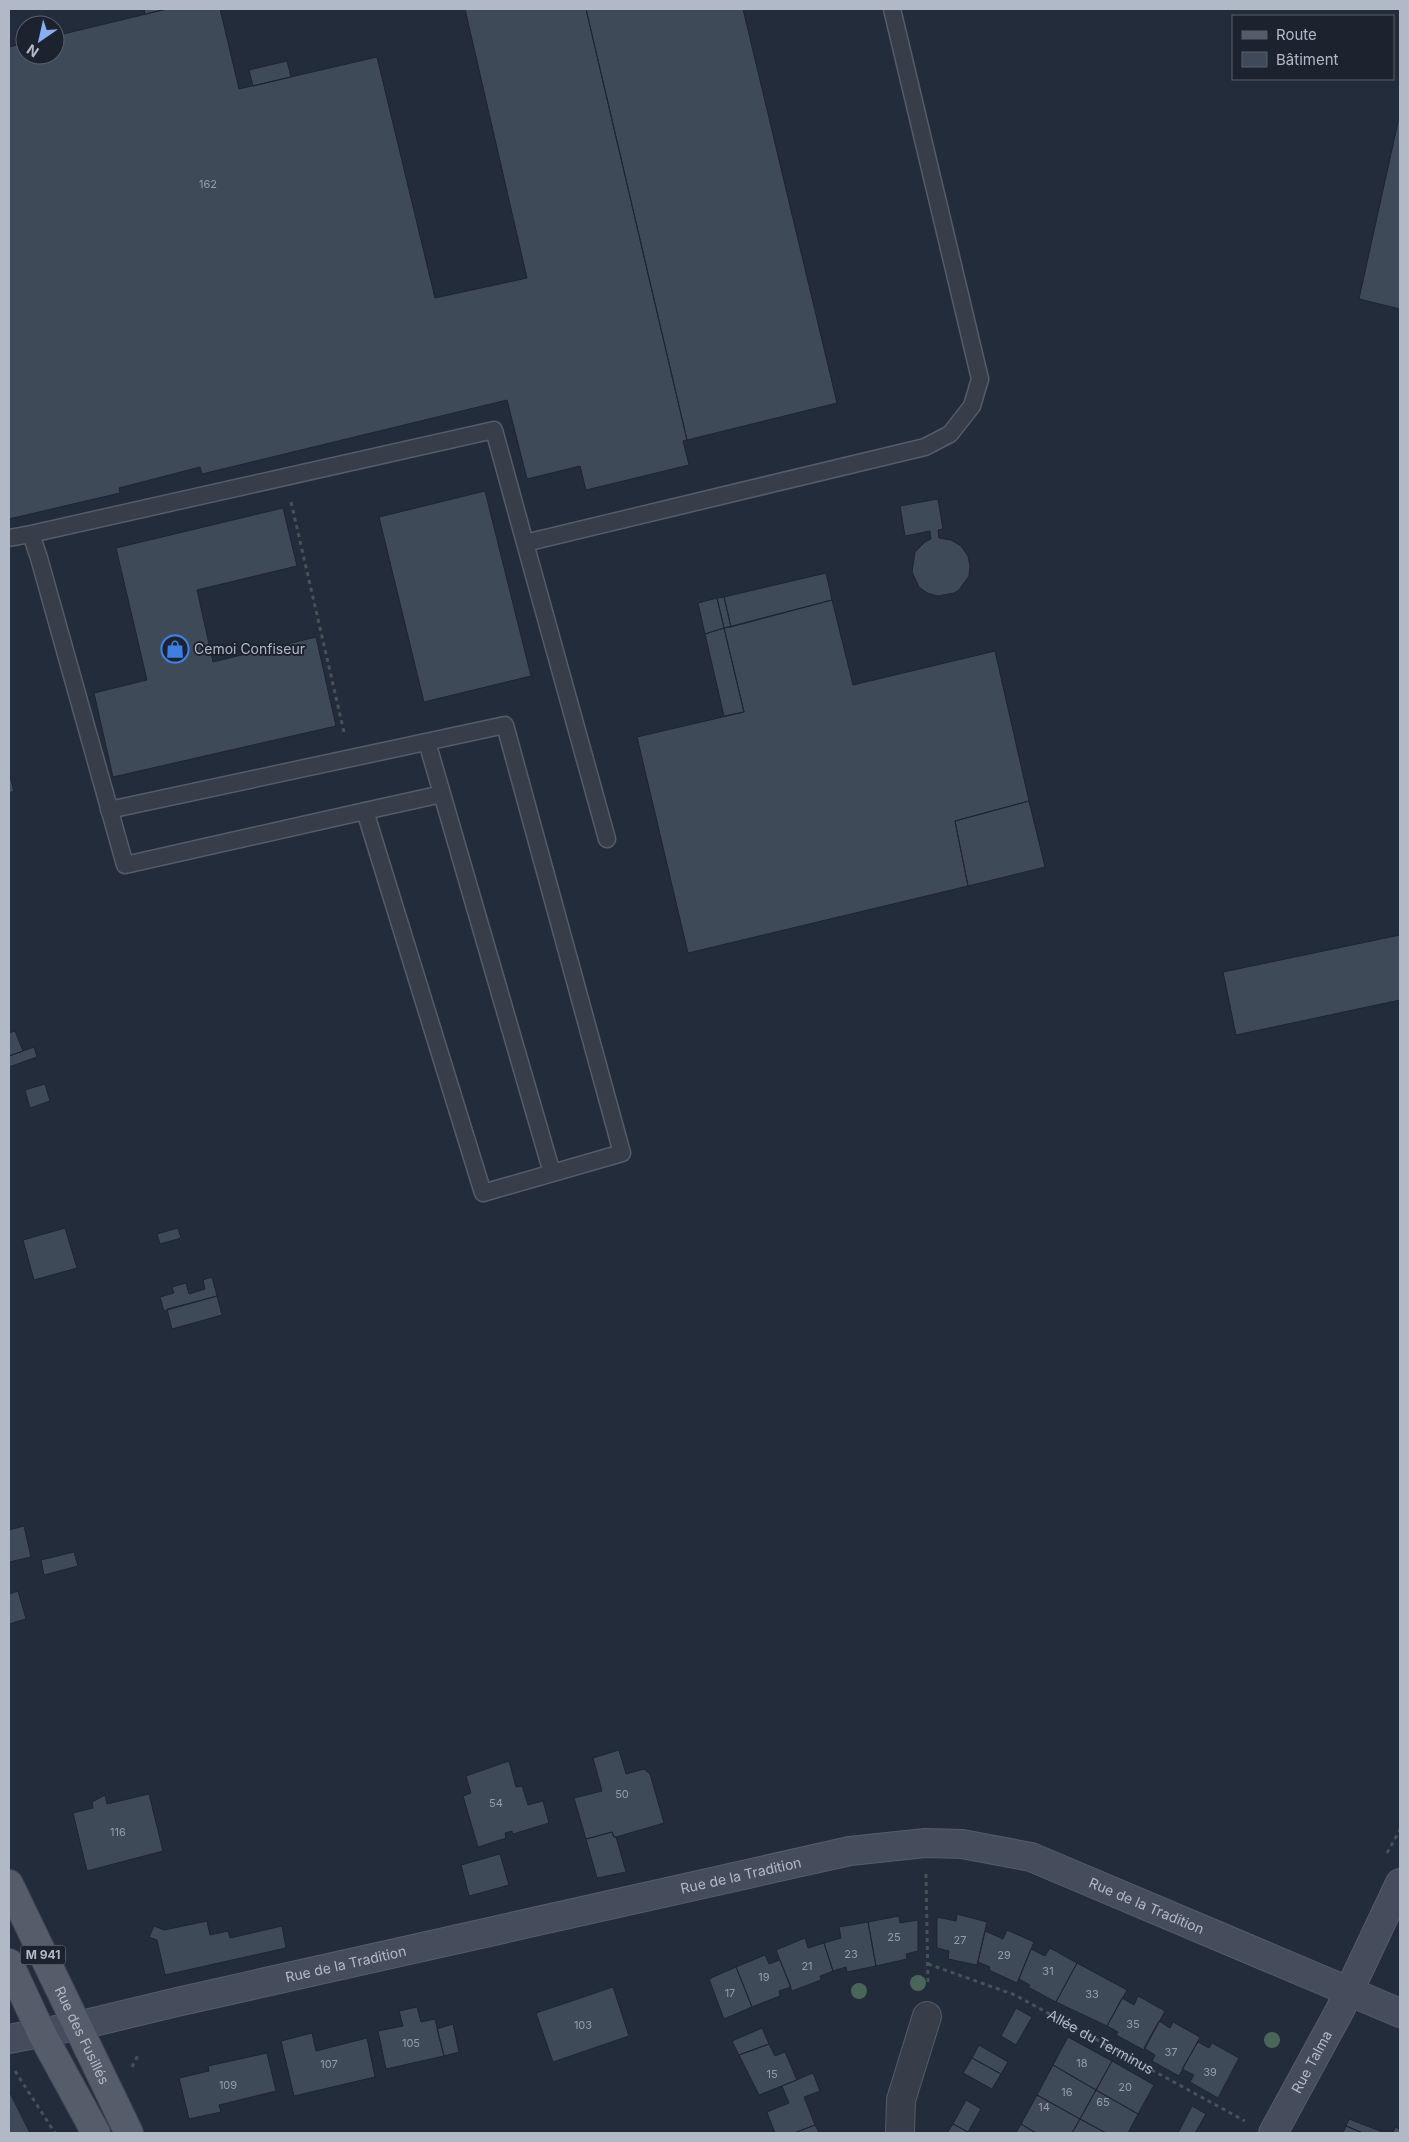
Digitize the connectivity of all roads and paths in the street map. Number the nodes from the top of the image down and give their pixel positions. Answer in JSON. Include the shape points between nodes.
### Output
{"nodes":[{"id":1,"x":892,"y":9,"type":"edge"},
{"id":2,"x":285,"y":477,"type":"junction"},
{"id":3,"x":31,"y":534,"type":"junction"},
{"id":4,"x":9,"y":538,"type":"edge"},
{"id":5,"x":525,"y":543,"type":"junction"},
{"id":6,"x":427,"y":742,"type":"junction"},
{"id":7,"x":350,"y":758,"type":"junction"},
{"id":8,"x":442,"y":794,"type":"junction"},
{"id":9,"x":109,"y":810,"type":"junction"},
{"id":10,"x":365,"y":811,"type":"junction"},
{"id":11,"x":606,"y":839,"type":"dead end"},
{"id":12,"x":552,"y":1173,"type":"junction"},
{"id":13,"x":925,"y":1843,"type":"junction"},
{"id":14,"x":1400,"y":1883,"type":"edge"},
{"id":15,"x":9,"y":1884,"type":"edge"},
{"id":16,"x":9,"y":1962,"type":"edge"},
{"id":17,"x":928,"y":1964,"type":"junction"},
{"id":18,"x":1349,"y":1991,"type":"junction"},
{"id":19,"x":1400,"y":2013,"type":"edge"},
{"id":20,"x":927,"y":2016,"type":"joint"},
{"id":21,"x":60,"y":2030,"type":"junction"},
{"id":22,"x":9,"y":2039,"type":"edge"},
{"id":23,"x":23,"y":2082,"type":"dead end"},
{"id":24,"x":1262,"y":2129,"type":"edge"},
{"id":25,"x":56,"y":2133,"type":"edge"},
{"id":26,"x":96,"y":2133,"type":"edge"},
{"id":27,"x":129,"y":2133,"type":"edge"},
{"id":28,"x":900,"y":2133,"type":"edge"}],
"edges":[{"from":1,"to":5,"type":"lane","via":[[980,379],[972,406],[950,434],[925,447]]},
{"from":2,"to":3,"type":"lane"},
{"from":2,"to":5,"type":"lane","via":[[494,430]]},
{"from":2,"to":7,"type":"path"},
{"from":3,"to":4,"type":"lane"},
{"from":3,"to":9,"type":"lane"},
{"from":5,"to":11,"type":"lane"},
{"from":6,"to":7,"type":"lane"},
{"from":6,"to":8,"type":"lane"},
{"from":6,"to":12,"type":"lane","via":[[506,725],[622,1153]]},
{"from":7,"to":9,"type":"lane"},
{"from":8,"to":10,"type":"lane"},
{"from":8,"to":12,"type":"lane"},
{"from":9,"to":10,"type":"lane","via":[[125,865]]},
{"from":10,"to":12,"type":"lane","via":[[483,1194]]},
{"from":13,"to":17,"type":"path"},
{"from":13,"to":18,"type":"street","name":"Rue de la Tradition","via":[[962,1844],[1031,1857]]},
{"from":13,"to":21,"type":"street","name":"Rue de la Tradition","via":[[850,1851]]},
{"from":14,"to":18,"type":"street","name":"Rue Talma"},
{"from":15,"to":21,"type":"main road","name":"Rue des Fusillés","number":"M 941"},
{"from":16,"to":21,"type":"main road","name":"Rue des Fusillés","number":"M 941"},
{"from":17,"to":20,"type":"path"},
{"from":17,"to":24,"type":"path","name":"Allée du Terminus","via":[[1015,1995]]},
{"from":18,"to":19,"type":"street","name":"Rue de la Tradition"},
{"from":18,"to":24,"type":"street","name":"Rue Talma"},
{"from":20,"to":28,"type":"street","via":[[901,2100]]},
{"from":21,"to":22,"type":"street","name":"Rue de la Tradition"},
{"from":21,"to":26,"type":"main road","name":"Rue des Fusillés","number":"M 941"},
{"from":21,"to":27,"type":"main road","name":"Rue des Fusillés","number":"M 941"},
{"from":23,"to":25,"type":"path"}]}
